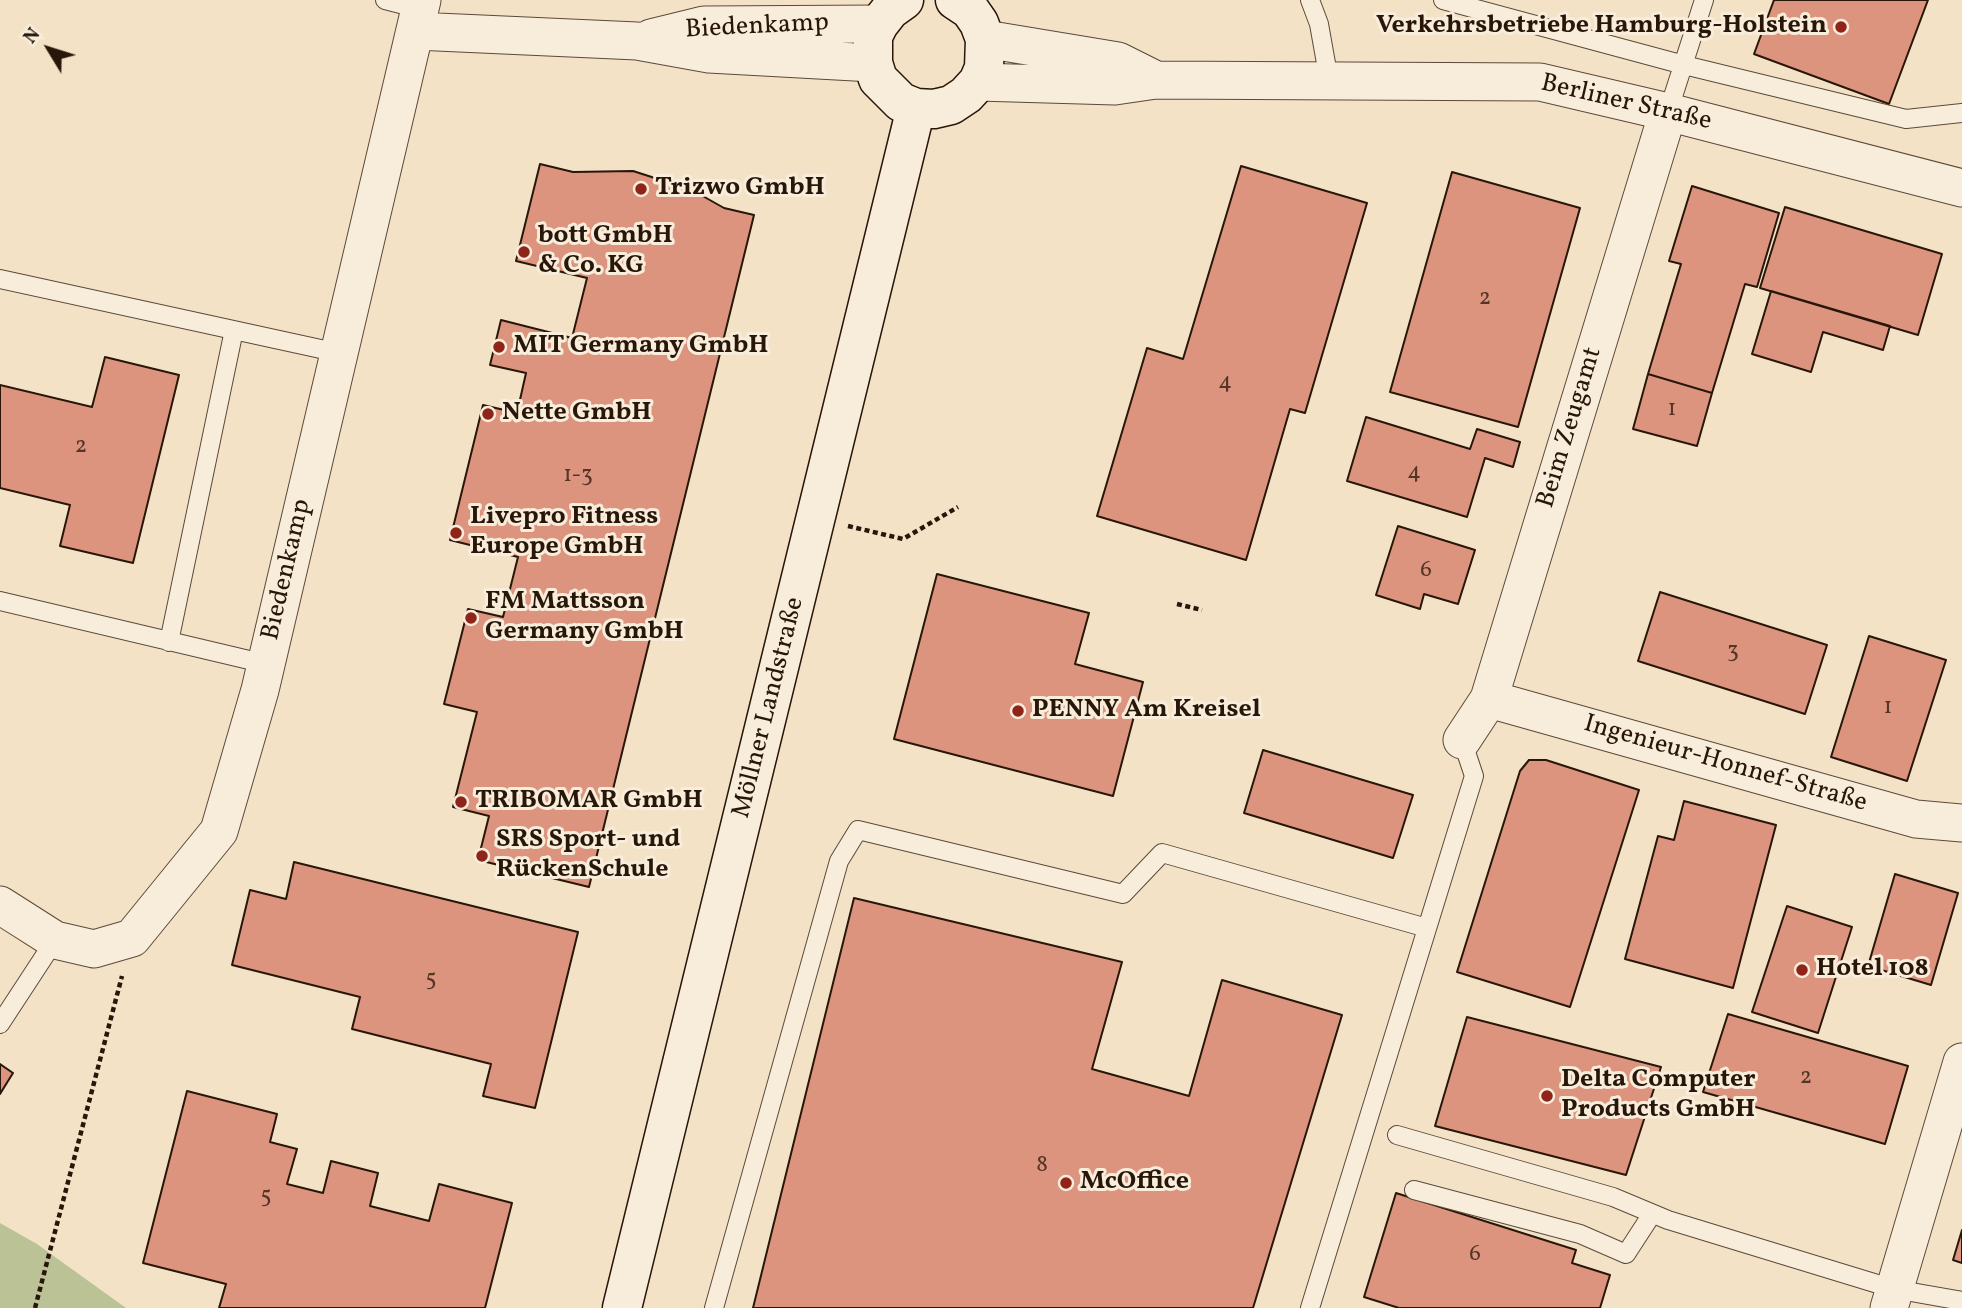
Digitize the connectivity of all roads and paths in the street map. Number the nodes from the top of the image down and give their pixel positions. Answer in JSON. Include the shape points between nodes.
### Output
{"nodes":[{"id":1,"x":385,"y":0,"type":"edge"},
{"id":2,"x":955,"y":0,"type":"edge"},
{"id":3,"x":1310,"y":0,"type":"edge"},
{"id":4,"x":1443,"y":0,"type":"edge"},
{"id":5,"x":1704,"y":0,"type":"edge"},
{"id":6,"x":891,"y":12,"type":"edge"},
{"id":7,"x":419,"y":14,"type":"edge"},
{"id":8,"x":985,"y":39,"type":"junction"},
{"id":9,"x":637,"y":41,"type":"junction"},
{"id":10,"x":873,"y":63,"type":"junction"},
{"id":11,"x":1684,"y":65,"type":"junction"},
{"id":12,"x":1156,"y":80,"type":"junction"},
{"id":13,"x":1329,"y":80,"type":"junction"},
{"id":14,"x":978,"y":82,"type":"junction"},
{"id":15,"x":916,"y":108,"type":"junction"},
{"id":16,"x":1668,"y":111,"type":"junction"},
{"id":17,"x":1962,"y":113,"type":"edge"},
{"id":18,"x":1962,"y":188,"type":"edge"},
{"id":19,"x":0,"y":279,"type":"edge"},
{"id":20,"x":234,"y":330,"type":"junction"},
{"id":21,"x":339,"y":353,"type":"junction"},
{"id":22,"x":958,"y":508,"type":"dead end"},
{"id":23,"x":817,"y":519,"type":"junction"},
{"id":24,"x":0,"y":601,"type":"edge"},
{"id":25,"x":1178,"y":604,"type":"dead end"},
{"id":26,"x":1202,"y":611,"type":"dead end"},
{"id":27,"x":169,"y":642,"type":"junction"},
{"id":28,"x":266,"y":664,"type":"junction"},
{"id":29,"x":1489,"y":699,"type":"junction"},
{"id":30,"x":1462,"y":740,"type":"joint"},
{"id":31,"x":1962,"y":823,"type":"edge"},
{"id":32,"x":0,"y":905,"type":"edge"},
{"id":33,"x":1427,"y":929,"type":"junction"},
{"id":34,"x":132,"y":938,"type":"junction"},
{"id":35,"x":55,"y":940,"type":"junction"},
{"id":36,"x":0,"y":1024,"type":"edge"},
{"id":37,"x":1962,"y":1065,"type":"edge"},
{"id":38,"x":1953,"y":1122,"type":"edge"},
{"id":39,"x":1397,"y":1135,"type":"dead end"},
{"id":40,"x":1414,"y":1191,"type":"dead end"},
{"id":41,"x":1652,"y":1214,"type":"junction"},
{"id":42,"x":1891,"y":1298,"type":"edge"},
{"id":43,"x":1962,"y":1301,"type":"edge"},
{"id":44,"x":35,"y":1308,"type":"edge"},
{"id":45,"x":622,"y":1308,"type":"edge"},
{"id":46,"x":714,"y":1308,"type":"edge"},
{"id":47,"x":1310,"y":1308,"type":"edge"}],
"edges":[{"from":1,"to":7,"type":"lane"},
{"from":2,"to":8,"type":"main road","via":[[970,10]]},
{"from":3,"to":13,"type":"lane","via":[[1320,24]]},
{"from":4,"to":11,"type":"lane"},
{"from":5,"to":11,"type":"lane"},
{"from":6,"to":9,"type":"street","name":"Biedenkamp","via":[[704,26]]},
{"from":6,"to":10,"type":"main road","via":[[873,36]]},
{"from":7,"to":9,"type":"street","name":"Biedenkamp"},
{"from":7,"to":21,"type":"street","name":"Biedenkamp"},
{"from":8,"to":12,"type":"street","name":"Berliner Straße","via":[[1118,61]]},
{"from":8,"to":14,"type":"main road","via":[[987,54]]},
{"from":9,"to":10,"type":"street","name":"Biedenkamp","via":[[709,54]]},
{"from":10,"to":15,"type":"main road","via":[[888,92]]},
{"from":11,"to":16,"type":"lane"},
{"from":11,"to":17,"type":"lane","via":[[1906,119]]},
{"from":12,"to":13,"type":"street","name":"Berliner Straße"},
{"from":12,"to":14,"type":"street","name":"Berliner Straße","via":[[1115,86]]},
{"from":13,"to":16,"type":"street","name":"Berliner Straße","via":[[1540,82]]},
{"from":14,"to":15,"type":"main road","via":[[951,105]]},
{"from":15,"to":23,"type":"main road","name":"Möllner Landstraße"},
{"from":16,"to":18,"type":"street","name":"Berliner Straße"},
{"from":16,"to":29,"type":"street","name":"Beim Zeugamt"},
{"from":19,"to":20,"type":"lane"},
{"from":20,"to":21,"type":"lane"},
{"from":20,"to":27,"type":"lane"},
{"from":21,"to":28,"type":"street","name":"Biedenkamp"},
{"from":22,"to":23,"type":"path","via":[[903,539]]},
{"from":23,"to":45,"type":"main road","name":"Möllner Landstraße"},
{"from":24,"to":27,"type":"lane"},
{"from":25,"to":26,"type":"path"},
{"from":27,"to":28,"type":"lane"},
{"from":28,"to":34,"type":"street","name":"Biedenkamp","via":[[219,831]]},
{"from":29,"to":30,"type":"street","name":"Beim Zeugamt"},
{"from":29,"to":31,"type":"street","name":"Ingenieur-Honnef-Straße","via":[[1916,819]]},
{"from":30,"to":33,"type":"lane","via":[[1474,776]]},
{"from":32,"to":35,"type":"street"},
{"from":33,"to":46,"type":"lane","via":[[1162,853],[1123,894],[858,830],[839,861]]},
{"from":33,"to":47,"type":"lane"},
{"from":34,"to":35,"type":"street","via":[[94,949]]},
{"from":34,"to":44,"type":"path"},
{"from":35,"to":36,"type":"lane"},
{"from":37,"to":38,"type":"street"},
{"from":38,"to":42,"type":"street"},
{"from":39,"to":41,"type":"lane","via":[[1613,1197]]},
{"from":40,"to":41,"type":"lane","via":[[1580,1234],[1626,1254]]},
{"from":41,"to":42,"type":"lane"},
{"from":42,"to":43,"type":"lane"}]}
